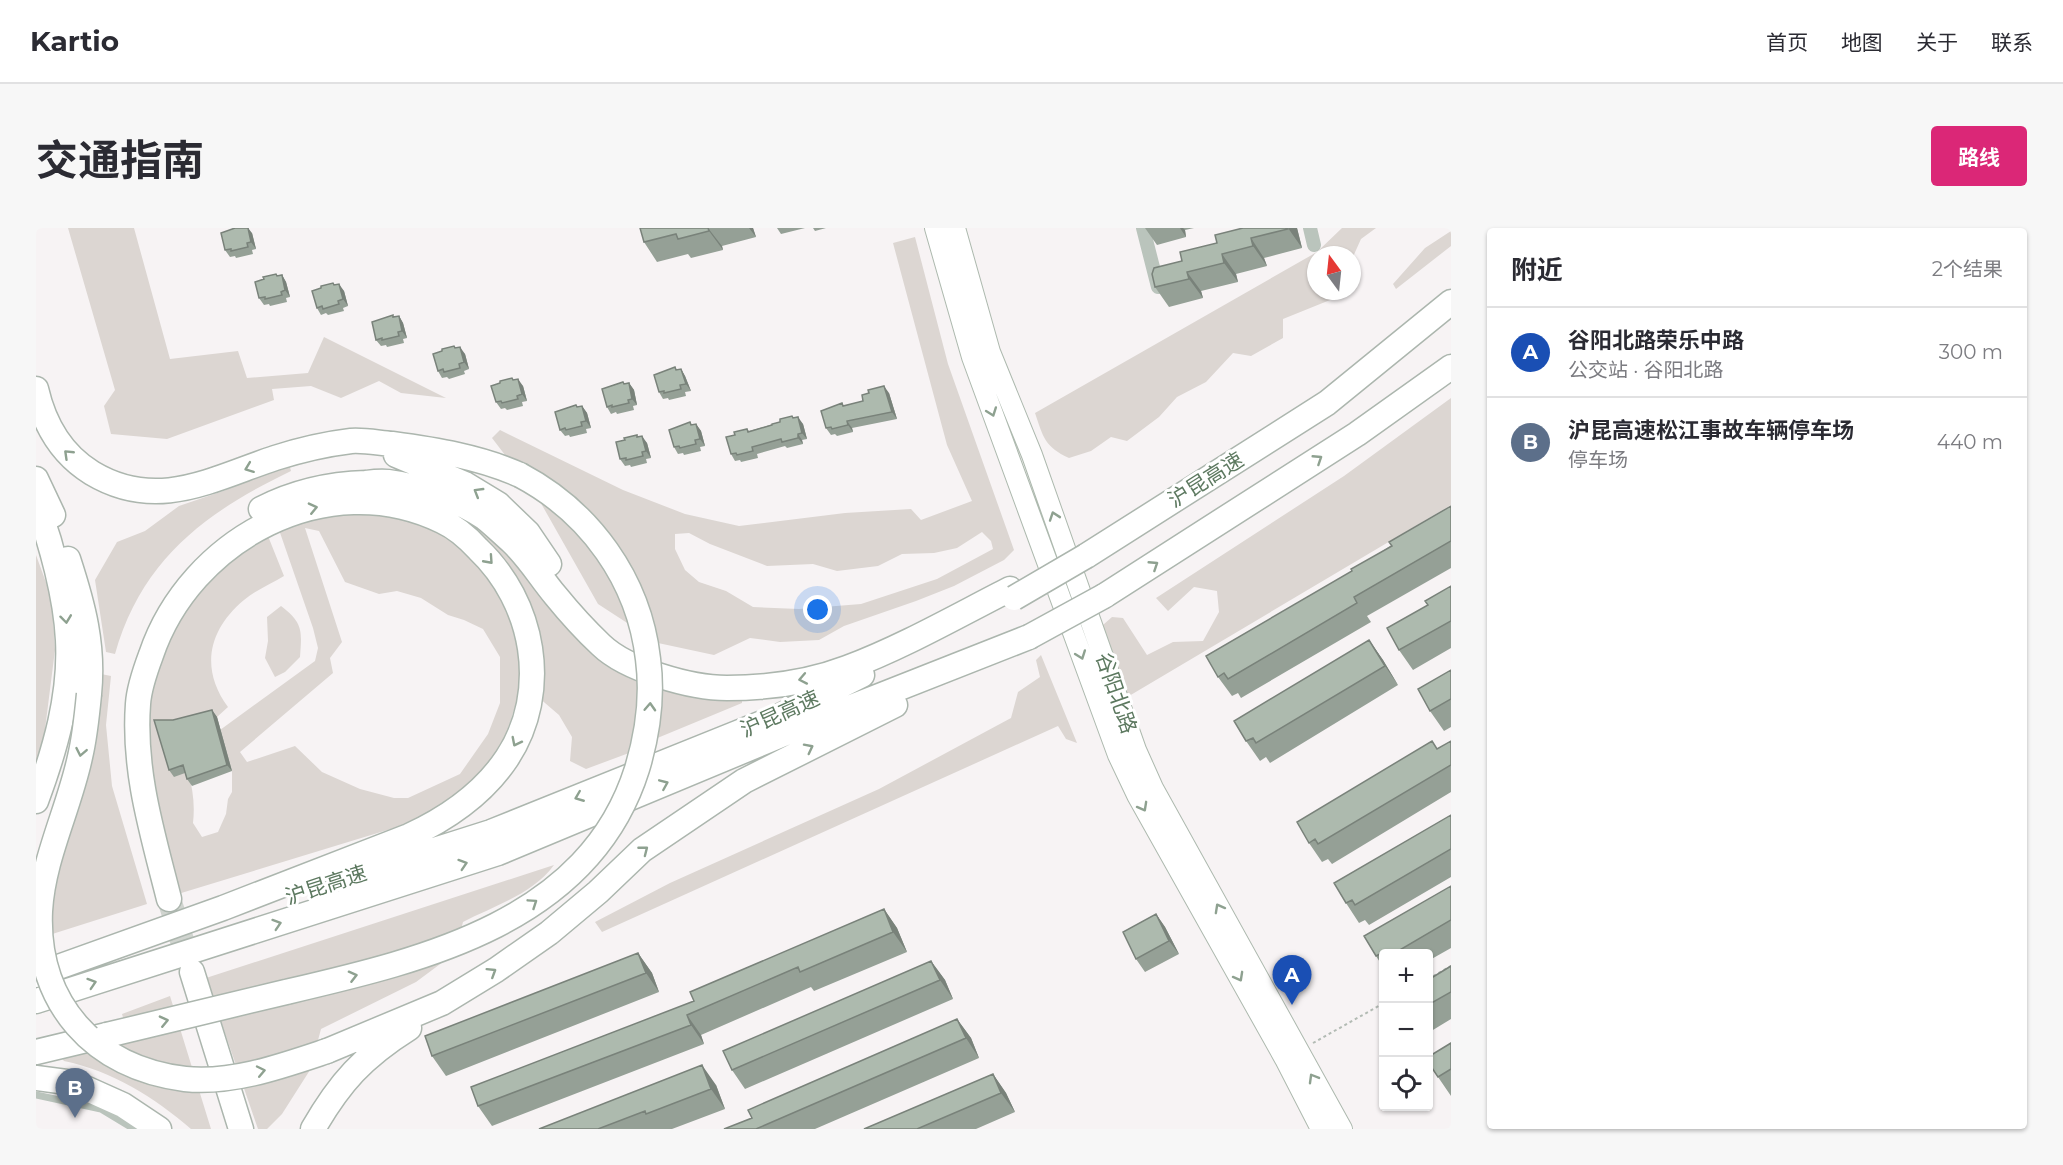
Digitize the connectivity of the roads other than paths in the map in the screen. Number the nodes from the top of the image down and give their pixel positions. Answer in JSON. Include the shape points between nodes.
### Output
{"nodes":[{"id":1,"x":936,"y":228,"type":"edge"},
{"id":2,"x":955,"y":228,"type":"edge"},
{"id":3,"x":1143,"y":228,"type":"edge"},
{"id":4,"x":1310,"y":228,"type":"edge"},
{"id":5,"x":1314,"y":245,"type":"dead end"},
{"id":6,"x":1159,"y":288,"type":"edge"},
{"id":7,"x":1451,"y":302,"type":"edge"},
{"id":8,"x":1451,"y":367,"type":"edge"},
{"id":9,"x":36,"y":389,"type":"edge"},
{"id":10,"x":325,"y":445,"type":"junction"},
{"id":11,"x":36,"y":479,"type":"edge"},
{"id":12,"x":36,"y":501,"type":"edge"},
{"id":13,"x":1012,"y":594,"type":"junction"},
{"id":14,"x":577,"y":618,"type":"junction"},
{"id":15,"x":1029,"y":637,"type":"junction"},
{"id":16,"x":36,"y":801,"type":"edge"},
{"id":17,"x":36,"y":976,"type":"edge"},
{"id":18,"x":36,"y":1001,"type":"edge"},
{"id":19,"x":442,"y":1003,"type":"junction"},
{"id":20,"x":36,"y":1052,"type":"edge"},
{"id":21,"x":36,"y":1078,"type":"edge"},
{"id":22,"x":36,"y":1095,"type":"edge"},
{"id":23,"x":134,"y":1129,"type":"edge"},
{"id":24,"x":159,"y":1129,"type":"edge"},
{"id":25,"x":225,"y":1129,"type":"edge"},
{"id":26,"x":241,"y":1129,"type":"edge"},
{"id":27,"x":313,"y":1129,"type":"edge"},
{"id":28,"x":1321,"y":1129,"type":"edge"},
{"id":29,"x":1342,"y":1129,"type":"edge"}],
"edges":[{"from":1,"to":28,"type":"main road","name":"谷阳北路","one_way":true,"via":[[972,357],[1118,755]]},
{"from":29,"to":2,"type":"main road","name":"谷阳北路","one_way":true,"via":[[1153,788],[1136,750],[1032,455],[990,352]]},
{"from":3,"to":6,"type":"street"},
{"from":4,"to":5,"type":"street"},
{"from":7,"to":13,"type":"highway","name":"沪昆高速","bridge":true,"via":[[1327,403]]},
{"from":15,"to":8,"type":"highway","name":"沪昆高速","one_way":true,"bridge":true,"via":[[1104,596],[1357,434]]},
{"from":10,"to":9,"type":"highway","one_way":true,"via":[[274,458],[196,486],[166,492],[137,491],[108,483],[82,467],[61,447],[47,424]]},
{"from":14,"to":10,"type":"highway","one_way":true,"via":[[565,590],[528,533],[498,504],[465,484],[403,457]]},
{"from":20,"to":10,"type":"highway","one_way":true,"bridge":true,"via":[[366,973],[463,941],[510,918],[573,872],[608,831],[632,785],[646,738],[650,671],[636,606],[616,565],[594,533],[553,495],[520,475],[465,456],[353,441]]},
{"from":11,"to":19,"type":"highway","one_way":true,"bridge":true,"via":[[54,517],[90,639],[89,694],[80,758],[44,880],[40,912],[41,944],[51,986],[75,1025],[96,1045],[153,1072],[186,1079],[238,1076],[327,1052]]},
{"from":12,"to":16,"type":"highway","one_way":true,"via":[[64,603],[68,641],[61,720]]},
{"from":13,"to":14,"type":"highway","one_way":true,"via":[[845,669],[806,679],[726,688],[680,682],[638,668],[602,646]]},
{"from":13,"to":17,"type":"highway","name":"沪昆高速","one_way":true,"via":[[782,715],[491,832]]},
{"from":14,"to":17,"type":"highway","one_way":true,"via":[[537,569],[485,518],[455,501],[421,490],[387,482],[326,486],[269,505],[242,520],[195,557],[175,579],[143,634],[124,701],[121,733],[127,799],[164,902],[138,765],[138,702],[145,671],[155,642],[186,589],[225,550],[275,519],[329,504],[385,503],[444,522],[468,539],[508,583],[528,637],[533,667],[522,729],[508,757],[489,781],[439,822],[233,904]]},
{"from":18,"to":15,"type":"highway","name":"沪昆高速","one_way":true,"via":[[498,853]]},
{"from":19,"to":15,"type":"highway","one_way":true,"via":[[549,933],[642,850],[744,781]]},
{"from":19,"to":27,"type":"highway","via":[[358,1066],[332,1097]]},
{"from":21,"to":24,"type":"highway","via":[[74,1083],[123,1105]]},
{"from":22,"to":23,"type":"lane","via":[[101,1109]]},
{"from":25,"to":26,"type":"highway","via":[[186,974]]}]}
